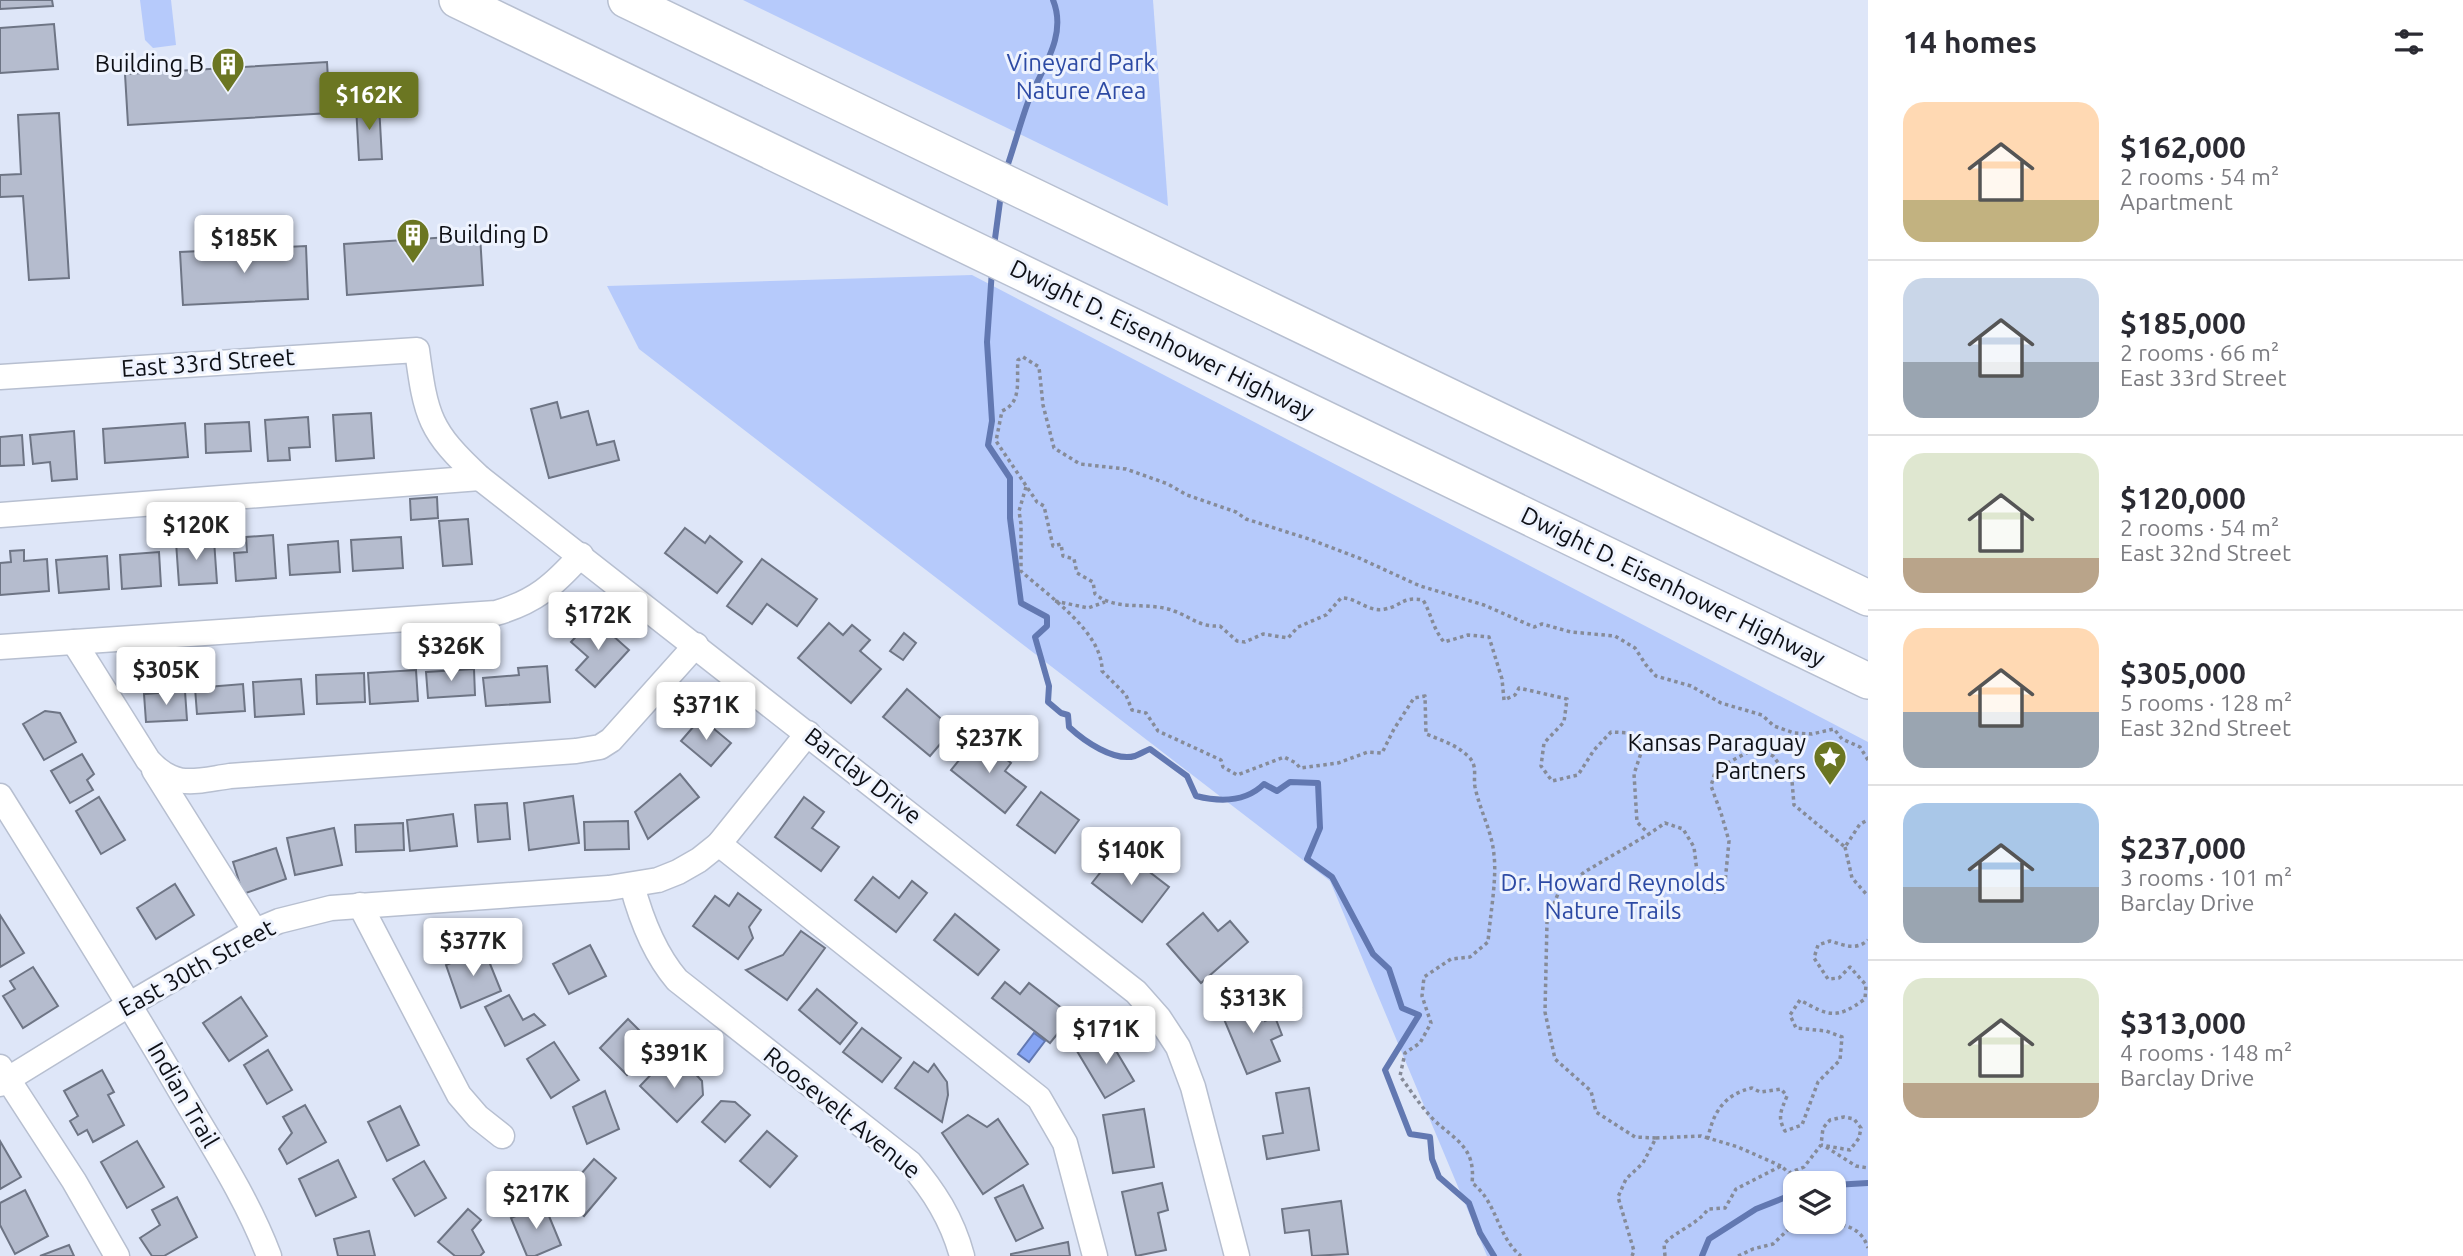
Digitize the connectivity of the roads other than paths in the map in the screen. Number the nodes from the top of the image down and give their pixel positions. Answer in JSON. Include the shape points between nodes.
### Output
{"nodes":[{"id":1,"x":457,"y":0,"type":"edge"},
{"id":2,"x":626,"y":0,"type":"edge"},
{"id":3,"x":417,"y":350,"type":"joint"},
{"id":4,"x":0,"y":377,"type":"edge"},
{"id":5,"x":480,"y":478,"type":"junction"},
{"id":6,"x":0,"y":515,"type":"edge"},
{"id":7,"x":581,"y":555,"type":"junction"},
{"id":8,"x":1868,"y":598,"type":"edge"},
{"id":9,"x":74,"y":642,"type":"junction"},
{"id":10,"x":696,"y":645,"type":"junction"},
{"id":11,"x":0,"y":647,"type":"edge"},
{"id":12,"x":1868,"y":681,"type":"edge"},
{"id":13,"x":808,"y":733,"type":"junction"},
{"id":14,"x":148,"y":760,"type":"junction"},
{"id":15,"x":230,"y":776,"type":"junction"},
{"id":16,"x":0,"y":796,"type":"edge"},
{"id":17,"x":189,"y":826,"type":"junction"},
{"id":18,"x":719,"y":844,"type":"junction"},
{"id":19,"x":632,"y":885,"type":"junction"},
{"id":20,"x":360,"y":905,"type":"junction"},
{"id":21,"x":255,"y":931,"type":"junction"},
{"id":22,"x":130,"y":1004,"type":"junction"},
{"id":23,"x":3,"y":1077,"type":"edge"},
{"id":24,"x":502,"y":1136,"type":"dead end"},
{"id":25,"x":117,"y":1256,"type":"edge"},
{"id":26,"x":269,"y":1256,"type":"edge"},
{"id":27,"x":962,"y":1256,"type":"edge"},
{"id":28,"x":1095,"y":1256,"type":"edge"},
{"id":29,"x":1237,"y":1256,"type":"edge"}],
"edges":[{"from":1,"to":12,"type":"highway","name":"Dwight D. Eisenhower Highway"},
{"from":2,"to":8,"type":"highway"},
{"from":3,"to":4,"type":"street","name":"East 33rd Street"},
{"from":3,"to":5,"type":"street","name":"Barclay Drive","via":[[421,388],[433,425]]},
{"from":5,"to":6,"type":"street"},
{"from":5,"to":7,"type":"street","name":"Barclay Drive"},
{"from":7,"to":9,"type":"street","via":[[537,597],[496,613]]},
{"from":7,"to":10,"type":"street","name":"Barclay Drive"},
{"from":9,"to":11,"type":"street"},
{"from":9,"to":14,"type":"street"},
{"from":10,"to":13,"type":"street","name":"Barclay Drive"},
{"from":10,"to":15,"type":"street","via":[[625,726],[600,747]]},
{"from":13,"to":18,"type":"street","name":"East 30th Street"},
{"from":13,"to":29,"type":"street","name":"Barclay Drive","via":[[1136,992],[1159,1018],[1178,1047],[1193,1087]]},
{"from":14,"to":15,"type":"street","via":[[159,772],[180,782]]},
{"from":14,"to":17,"type":"street"},
{"from":15,"to":17,"type":"street","via":[[206,782],[191,794],[186,806]]},
{"from":16,"to":22,"type":"street","name":"Indian Trail"},
{"from":17,"to":21,"type":"street"},
{"from":18,"to":19,"type":"street","name":"East 30th Street","via":[[678,872]]},
{"from":18,"to":28,"type":"street","via":[[1039,1098],[1065,1143]]},
{"from":19,"to":20,"type":"street","name":"East 30th Street"},
{"from":19,"to":27,"type":"street","name":"Roosevelt Avenue","via":[[657,952],[677,980],[909,1163],[936,1194]]},
{"from":20,"to":21,"type":"street","name":"East 30th Street","via":[[304,914]]},
{"from":20,"to":24,"type":"street","via":[[459,1095],[478,1118]]},
{"from":21,"to":22,"type":"street","name":"East 30th Street"},
{"from":22,"to":23,"type":"street","name":"East 30th Street"},
{"from":22,"to":26,"type":"street","name":"Indian Trail","via":[[236,1186]]},
{"from":23,"to":25,"type":"street","via":[[74,1181]]}]}
